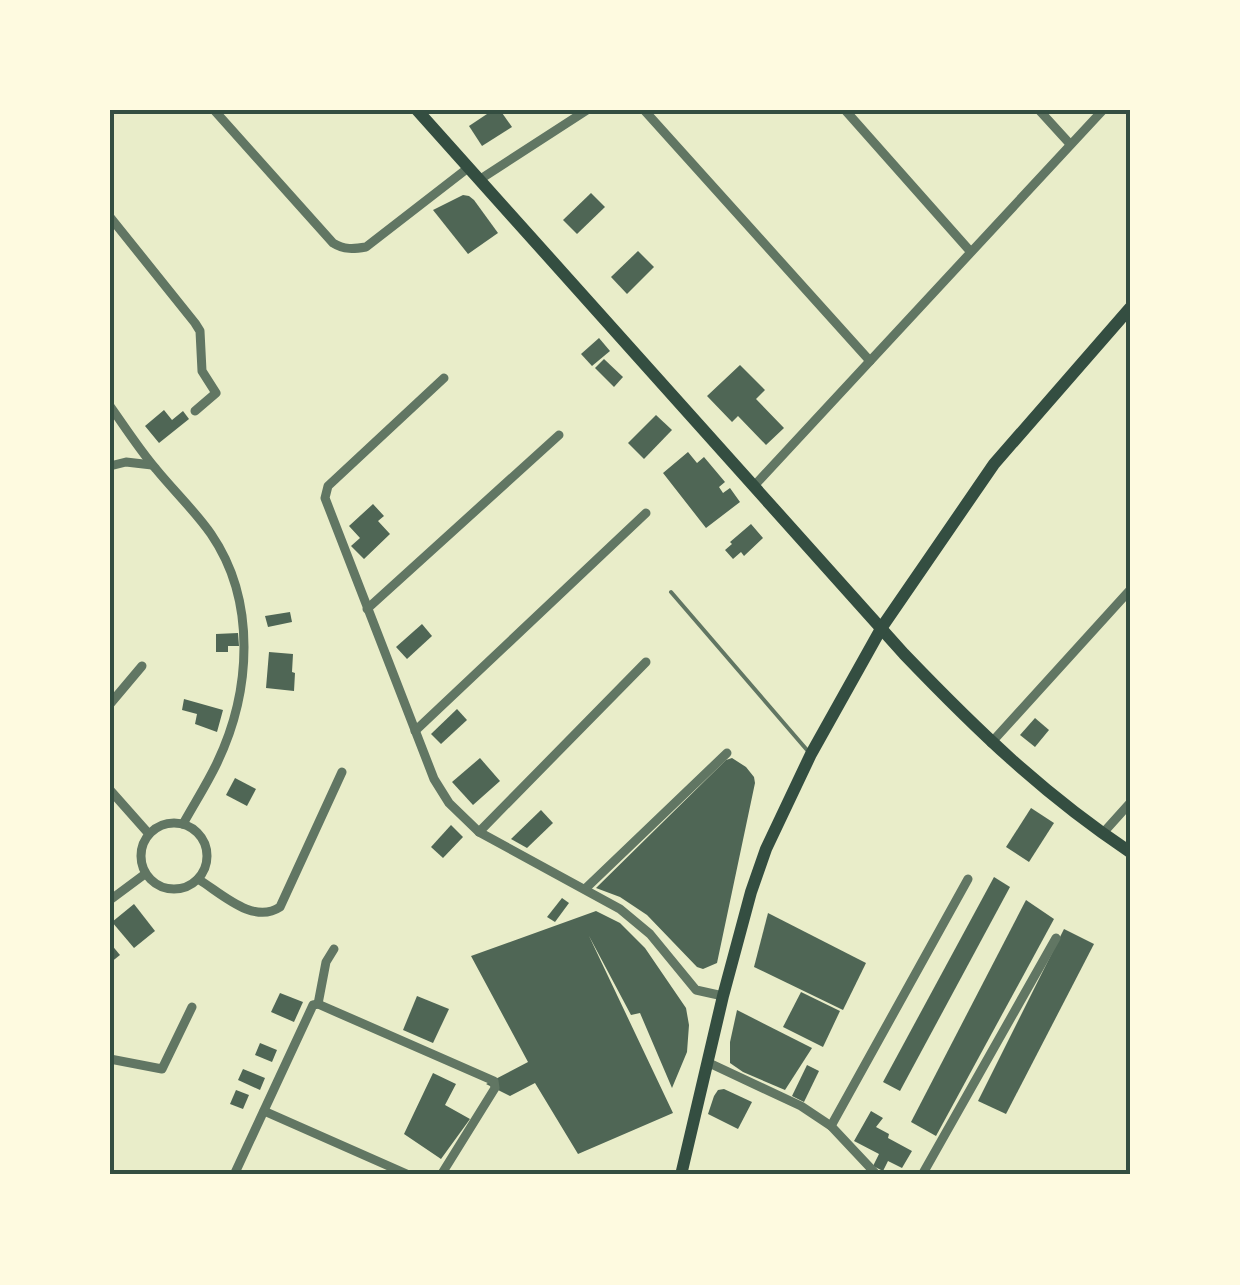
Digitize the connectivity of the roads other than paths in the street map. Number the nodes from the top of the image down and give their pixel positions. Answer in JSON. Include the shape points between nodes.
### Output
{"nodes":[{"id":1,"x":214,"y":110,"type":"edge"},
{"id":2,"x":416,"y":110,"type":"edge"},
{"id":3,"x":587,"y":110,"type":"edge"},
{"id":4,"x":644,"y":110,"type":"edge"},
{"id":5,"x":844,"y":110,"type":"edge"},
{"id":6,"x":1039,"y":110,"type":"edge"},
{"id":7,"x":1103,"y":110,"type":"edge"},
{"id":8,"x":1070,"y":144,"type":"junction"},
{"id":9,"x":468,"y":168,"type":"junction"},
{"id":10,"x":479,"y":180,"type":"junction"},
{"id":11,"x":110,"y":217,"type":"edge"},
{"id":12,"x":970,"y":251,"type":"junction"},
{"id":13,"x":1130,"y":308,"type":"edge"},
{"id":14,"x":870,"y":361,"type":"junction"},
{"id":15,"x":444,"y":378,"type":"dead end"},
{"id":16,"x":110,"y":406,"type":"edge"},
{"id":17,"x":195,"y":410,"type":"dead end"},
{"id":18,"x":559,"y":435,"type":"dead end"},
{"id":19,"x":110,"y":466,"type":"edge"},
{"id":20,"x":152,"y":466,"type":"junction"},
{"id":21,"x":754,"y":486,"type":"junction"},
{"id":22,"x":646,"y":512,"type":"dead end"},
{"id":23,"x":1130,"y":590,"type":"edge"},
{"id":24,"x":670,"y":592,"type":"dead end"},
{"id":25,"x":367,"y":609,"type":"junction"},
{"id":26,"x":882,"y":627,"type":"junction"},
{"id":27,"x":646,"y":662,"type":"dead end"},
{"id":28,"x":142,"y":666,"type":"dead end"},
{"id":29,"x":110,"y":704,"type":"edge"},
{"id":30,"x":415,"y":731,"type":"junction"},
{"id":31,"x":991,"y":743,"type":"junction"},
{"id":32,"x":727,"y":753,"type":"dead end"},
{"id":33,"x":810,"y":754,"type":"junction"},
{"id":34,"x":342,"y":772,"type":"dead end"},
{"id":35,"x":110,"y":790,"type":"edge"},
{"id":36,"x":1130,"y":803,"type":"edge"},
{"id":37,"x":182,"y":824,"type":"junction"},
{"id":38,"x":479,"y":832,"type":"junction"},
{"id":39,"x":1103,"y":833,"type":"junction"},
{"id":40,"x":149,"y":834,"type":"junction"},
{"id":41,"x":1130,"y":852,"type":"edge"},
{"id":42,"x":145,"y":874,"type":"junction"},
{"id":43,"x":198,"y":879,"type":"junction"},
{"id":44,"x":968,"y":879,"type":"dead end"},
{"id":45,"x":585,"y":889,"type":"junction"},
{"id":46,"x":110,"y":900,"type":"edge"},
{"id":47,"x":1056,"y":938,"type":"dead end"},
{"id":48,"x":334,"y":948,"type":"dead end"},
{"id":49,"x":723,"y":996,"type":"junction"},
{"id":50,"x":316,"y":1004,"type":"junction"},
{"id":51,"x":192,"y":1007,"type":"dead end"},
{"id":52,"x":110,"y":1060,"type":"edge"},
{"id":53,"x":707,"y":1062,"type":"junction"},
{"id":54,"x":264,"y":1110,"type":"junction"},
{"id":55,"x":831,"y":1126,"type":"junction"},
{"id":56,"x":234,"y":1175,"type":"edge"},
{"id":57,"x":408,"y":1175,"type":"edge"},
{"id":58,"x":441,"y":1175,"type":"edge"},
{"id":59,"x":681,"y":1175,"type":"edge"},
{"id":60,"x":877,"y":1175,"type":"edge"},
{"id":61,"x":922,"y":1175,"type":"edge"}],
"edges":[{"from":1,"to":9,"type":"street","via":[[340,248],[366,247]]},
{"from":2,"to":9,"type":"main road"},
{"from":3,"to":10,"type":"street"},
{"from":4,"to":14,"type":"street"},
{"from":5,"to":12,"type":"street"},
{"from":6,"to":8,"type":"street"},
{"from":7,"to":8,"type":"street"},
{"from":8,"to":12,"type":"street"},
{"from":9,"to":10,"type":"main road"},
{"from":10,"to":21,"type":"main road"},
{"from":11,"to":17,"type":"street","via":[[200,332],[202,371],[216,393]]},
{"from":12,"to":14,"type":"street"},
{"from":13,"to":26,"type":"main road","via":[[994,464]]},
{"from":14,"to":21,"type":"street"},
{"from":15,"to":25,"type":"street","via":[[328,486],[325,498]]},
{"from":16,"to":20,"type":"street"},
{"from":18,"to":25,"type":"street"},
{"from":19,"to":20,"type":"street"},
{"from":20,"to":37,"type":"street","via":[[212,534],[234,580],[245,631],[232,726]]},
{"from":21,"to":26,"type":"main road"},
{"from":22,"to":30,"type":"street"},
{"from":23,"to":31,"type":"street"},
{"from":24,"to":33,"type":"lane"},
{"from":25,"to":30,"type":"street"},
{"from":26,"to":31,"type":"main road"},
{"from":26,"to":33,"type":"main road"},
{"from":27,"to":38,"type":"street"},
{"from":28,"to":29,"type":"street"},
{"from":30,"to":38,"type":"street","via":[[442,792]]},
{"from":31,"to":39,"type":"main road"},
{"from":32,"to":45,"type":"street"},
{"from":33,"to":49,"type":"main road","via":[[766,849]]},
{"from":34,"to":43,"type":"street","via":[[280,907],[254,912]]},
{"from":35,"to":40,"type":"street"},
{"from":36,"to":39,"type":"street"},
{"from":37,"to":40,"type":"street","via":[[168,823]]},
{"from":37,"to":43,"type":"street","via":[[205,844],[206,868]]},
{"from":38,"to":45,"type":"street"},
{"from":39,"to":41,"type":"main road"},
{"from":40,"to":42,"type":"street","via":[[140,853]]},
{"from":42,"to":43,"type":"street","via":[[165,888]]},
{"from":42,"to":46,"type":"street"},
{"from":44,"to":55,"type":"street"},
{"from":45,"to":49,"type":"street","via":[[638,922],[696,990]]},
{"from":47,"to":61,"type":"street"},
{"from":48,"to":50,"type":"street"},
{"from":49,"to":53,"type":"main road"},
{"from":50,"to":54,"type":"street"},
{"from":50,"to":58,"type":"street","via":[[494,1081]]},
{"from":51,"to":52,"type":"street","via":[[162,1069]]},
{"from":53,"to":55,"type":"street"},
{"from":53,"to":59,"type":"main road"},
{"from":54,"to":56,"type":"street"},
{"from":54,"to":57,"type":"street"},
{"from":55,"to":60,"type":"street"}]}
